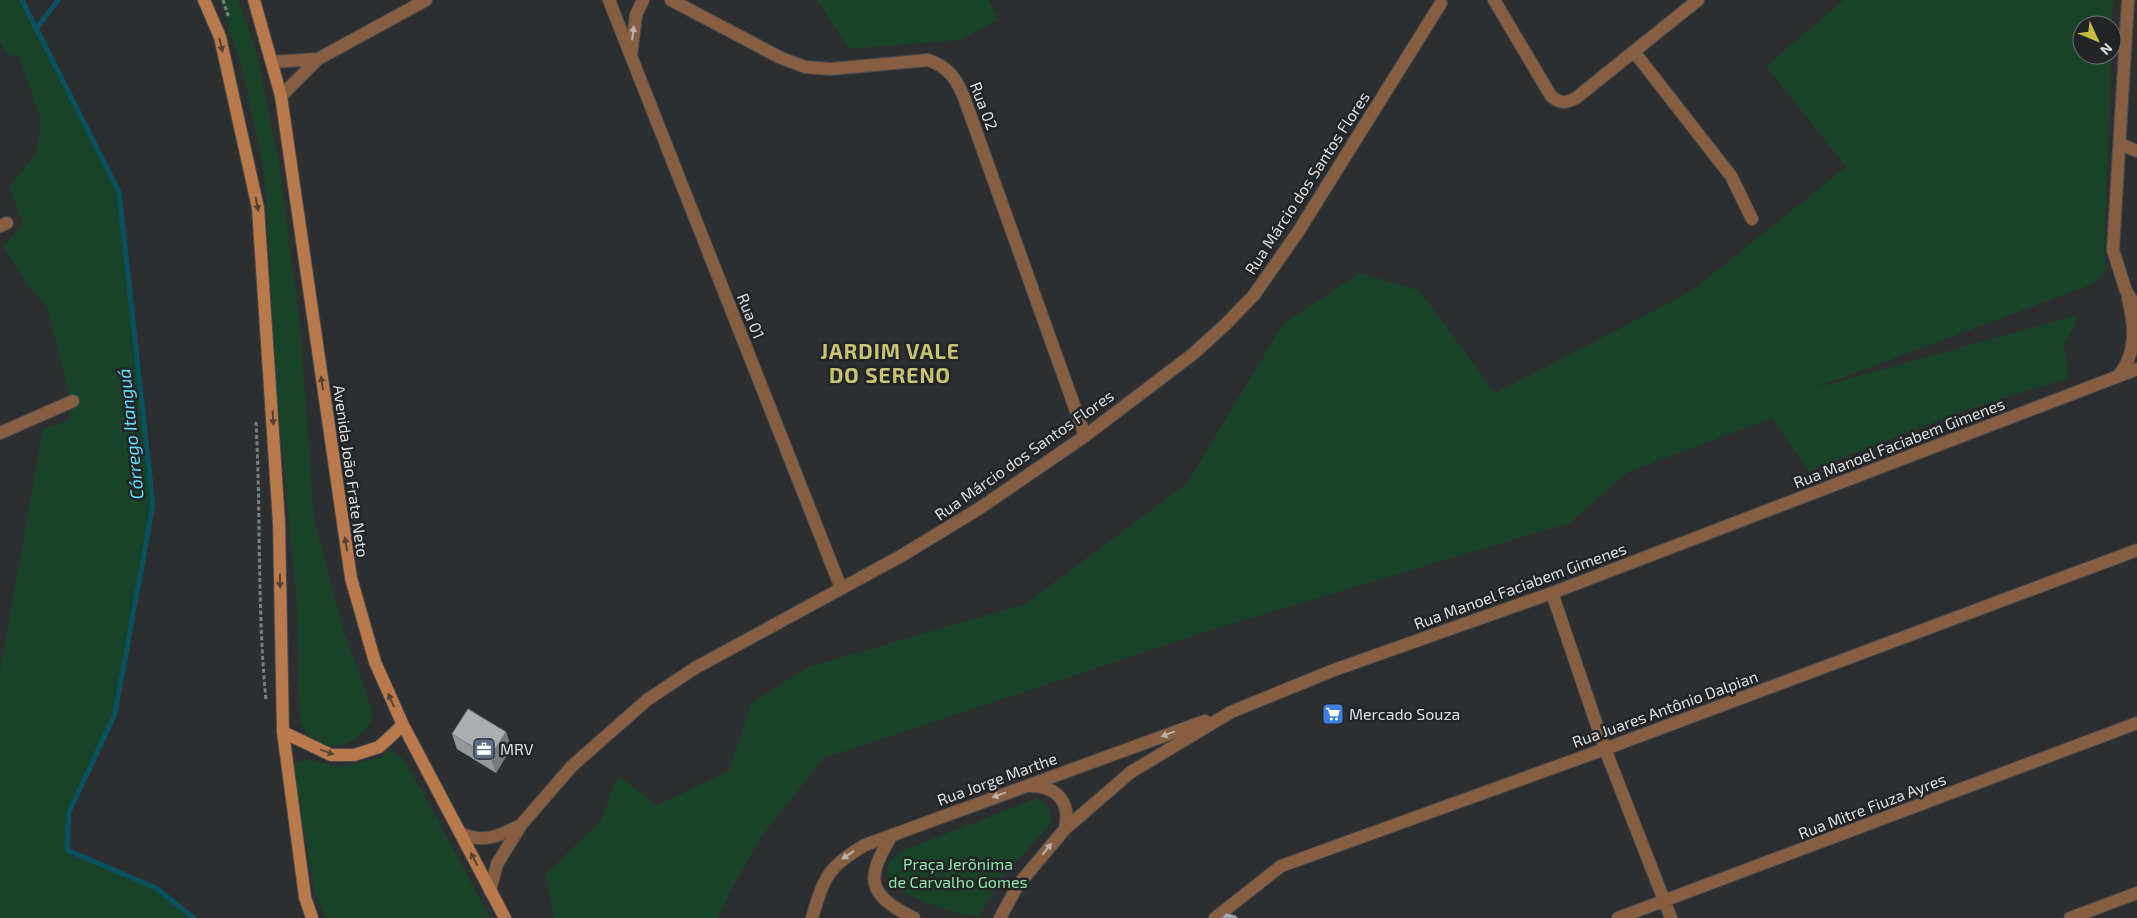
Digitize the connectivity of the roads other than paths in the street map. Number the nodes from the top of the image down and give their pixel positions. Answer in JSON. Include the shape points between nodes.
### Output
{"nodes":[{"id":1,"x":204,"y":0,"type":"edge"},
{"id":2,"x":254,"y":0,"type":"edge"},
{"id":3,"x":426,"y":0,"type":"edge"},
{"id":4,"x":609,"y":0,"type":"edge"},
{"id":5,"x":642,"y":0,"type":"edge"},
{"id":6,"x":671,"y":0,"type":"edge"},
{"id":7,"x":1494,"y":0,"type":"edge"},
{"id":8,"x":1698,"y":0,"type":"edge"},
{"id":9,"x":2128,"y":0,"type":"edge"},
{"id":10,"x":1445,"y":1,"type":"edge"},
{"id":11,"x":1635,"y":53,"type":"junction"},
{"id":12,"x":631,"y":56,"type":"junction"},
{"id":13,"x":318,"y":59,"type":"junction"},
{"id":14,"x":272,"y":62,"type":"junction"},
{"id":15,"x":281,"y":96,"type":"junction"},
{"id":16,"x":2120,"y":144,"type":"junction"},
{"id":17,"x":2137,"y":151,"type":"edge"},
{"id":18,"x":1752,"y":218,"type":"dead end"},
{"id":19,"x":2126,"y":291,"type":"junction"},
{"id":20,"x":2137,"y":308,"type":"edge"},
{"id":21,"x":2137,"y":369,"type":"edge"},
{"id":22,"x":2115,"y":378,"type":"junction"},
{"id":23,"x":73,"y":401,"type":"dead end"},
{"id":24,"x":0,"y":433,"type":"edge"},
{"id":25,"x":1085,"y":436,"type":"junction"},
{"id":26,"x":2137,"y":550,"type":"edge"},
{"id":27,"x":841,"y":588,"type":"junction"},
{"id":28,"x":1552,"y":593,"type":"junction"},
{"id":29,"x":1230,"y":712,"type":"junction"},
{"id":30,"x":2137,"y":724,"type":"edge"},
{"id":31,"x":402,"y":725,"type":"junction"},
{"id":32,"x":282,"y":732,"type":"junction"},
{"id":33,"x":1605,"y":749,"type":"junction"},
{"id":34,"x":1026,"y":786,"type":"junction"},
{"id":35,"x":521,"y":825,"type":"junction"},
{"id":36,"x":1065,"y":829,"type":"junction"},
{"id":37,"x":460,"y":833,"type":"junction"},
{"id":38,"x":892,"y":835,"type":"junction"},
{"id":39,"x":490,"y":891,"type":"junction"},
{"id":40,"x":2137,"y":893,"type":"edge"},
{"id":41,"x":1664,"y":901,"type":"junction"},
{"id":42,"x":312,"y":918,"type":"edge"},
{"id":43,"x":504,"y":918,"type":"edge"},
{"id":44,"x":812,"y":918,"type":"edge"},
{"id":45,"x":914,"y":918,"type":"edge"},
{"id":46,"x":1000,"y":918,"type":"edge"},
{"id":47,"x":1215,"y":918,"type":"edge"},
{"id":48,"x":1618,"y":918,"type":"edge"},
{"id":49,"x":1671,"y":918,"type":"edge"},
{"id":50,"x":2070,"y":918,"type":"edge"}],
"edges":[{"from":1,"to":32,"type":"main road","one_way":true,"via":[[220,37],[258,208],[279,523]]},
{"from":2,"to":14,"type":"main road","name":"Avenida João Frate Neto"},
{"from":3,"to":13,"type":"street"},
{"from":4,"to":12,"type":"street","name":"Rua 01"},
{"from":12,"to":5,"type":"street","name":"Rua 01","one_way":true,"via":[[636,15]]},
{"from":6,"to":25,"type":"street","name":"Rua 02","via":[[781,58],[805,67],[831,69],[928,60],[941,64],[950,72],[959,84]]},
{"from":7,"to":11,"type":"street","via":[[1557,101],[1566,103],[1576,98]]},
{"from":8,"to":11,"type":"street"},
{"from":9,"to":16,"type":"street"},
{"from":10,"to":25,"type":"street","name":"Rua Márcio dos Santos Flores","via":[[1298,232],[1254,295],[1192,354]]},
{"from":11,"to":18,"type":"street","via":[[1731,176]]},
{"from":12,"to":27,"type":"street","name":"Rua 01"},
{"from":13,"to":14,"type":"street"},
{"from":13,"to":15,"type":"street"},
{"from":14,"to":15,"type":"main road","name":"Avenida João Frate Neto"},
{"from":31,"to":15,"type":"main road","name":"Avenida João Frate Neto","one_way":true,"via":[[375,662],[351,578]]},
{"from":16,"to":17,"type":"street"},
{"from":16,"to":19,"type":"street","via":[[2113,250]]},
{"from":19,"to":20,"type":"street"},
{"from":19,"to":22,"type":"street","name":"Rua Manoel Faciabem Gimenes","via":[[2136,340],[2129,364]]},
{"from":21,"to":22,"type":"street","name":"Rua Manoel Faciabem Gimenes"},
{"from":22,"to":28,"type":"street","name":"Rua Manoel Faciabem Gimenes"},
{"from":23,"to":24,"type":"street"},
{"from":25,"to":27,"type":"street","name":"Rua Márcio dos Santos Flores","via":[[980,508]]},
{"from":26,"to":33,"type":"street","name":"Rua Juares Antônio Dalpian"},
{"from":27,"to":35,"type":"street","name":"Rua Márcio dos Santos Flores","via":[[695,668],[647,700],[572,766]]},
{"from":28,"to":29,"type":"street","name":"Rua Manoel Faciabem Gimenes","via":[[1334,670]]},
{"from":28,"to":33,"type":"street"},
{"from":29,"to":34,"type":"street","name":"Rua Jorge Marthe","one_way":true},
{"from":29,"to":36,"type":"street","name":"Rua Manoel Faciabem Gimenes","via":[[1131,772]]},
{"from":30,"to":41,"type":"street","name":"Rua Mitre Fiuza Ayres"},
{"from":32,"to":31,"type":"main road","one_way":true,"via":[[331,755],[354,755],[380,747]]},
{"from":31,"to":37,"type":"main road","name":"Avenida João Frate Neto"},
{"from":32,"to":42,"type":"main road","via":[[305,897]]},
{"from":33,"to":41,"type":"street"},
{"from":33,"to":47,"type":"street","name":"Rua Juares Antônio Dalpian","via":[[1281,866]]},
{"from":34,"to":36,"type":"street","via":[[1046,787],[1059,796],[1067,811]]},
{"from":34,"to":38,"type":"street","name":"Rua Jorge Marthe","one_way":true},
{"from":35,"to":37,"type":"street","name":"Rua Márcio dos Santos Flores","via":[[498,837],[483,840]]},
{"from":35,"to":39,"type":"street","name":"Rua Márcio dos Santos Flores","via":[[497,864]]},
{"from":46,"to":36,"type":"street","name":"Rua Manoel Faciabem Gimenes","one_way":true,"via":[[1018,885]]},
{"from":39,"to":37,"type":"main road","name":"Avenida João Frate Neto","one_way":true},
{"from":38,"to":44,"type":"street","name":"Rua Jorge Marthe","one_way":true,"via":[[858,849],[829,871]]},
{"from":38,"to":45,"type":"street","via":[[876,861],[873,877],[887,902]]},
{"from":39,"to":43,"type":"main road","name":"Avenida João Frate Neto"},
{"from":40,"to":50,"type":"street"},
{"from":41,"to":48,"type":"street","name":"Rua Mitre Fiuza Ayres"},
{"from":41,"to":49,"type":"street"}]}
